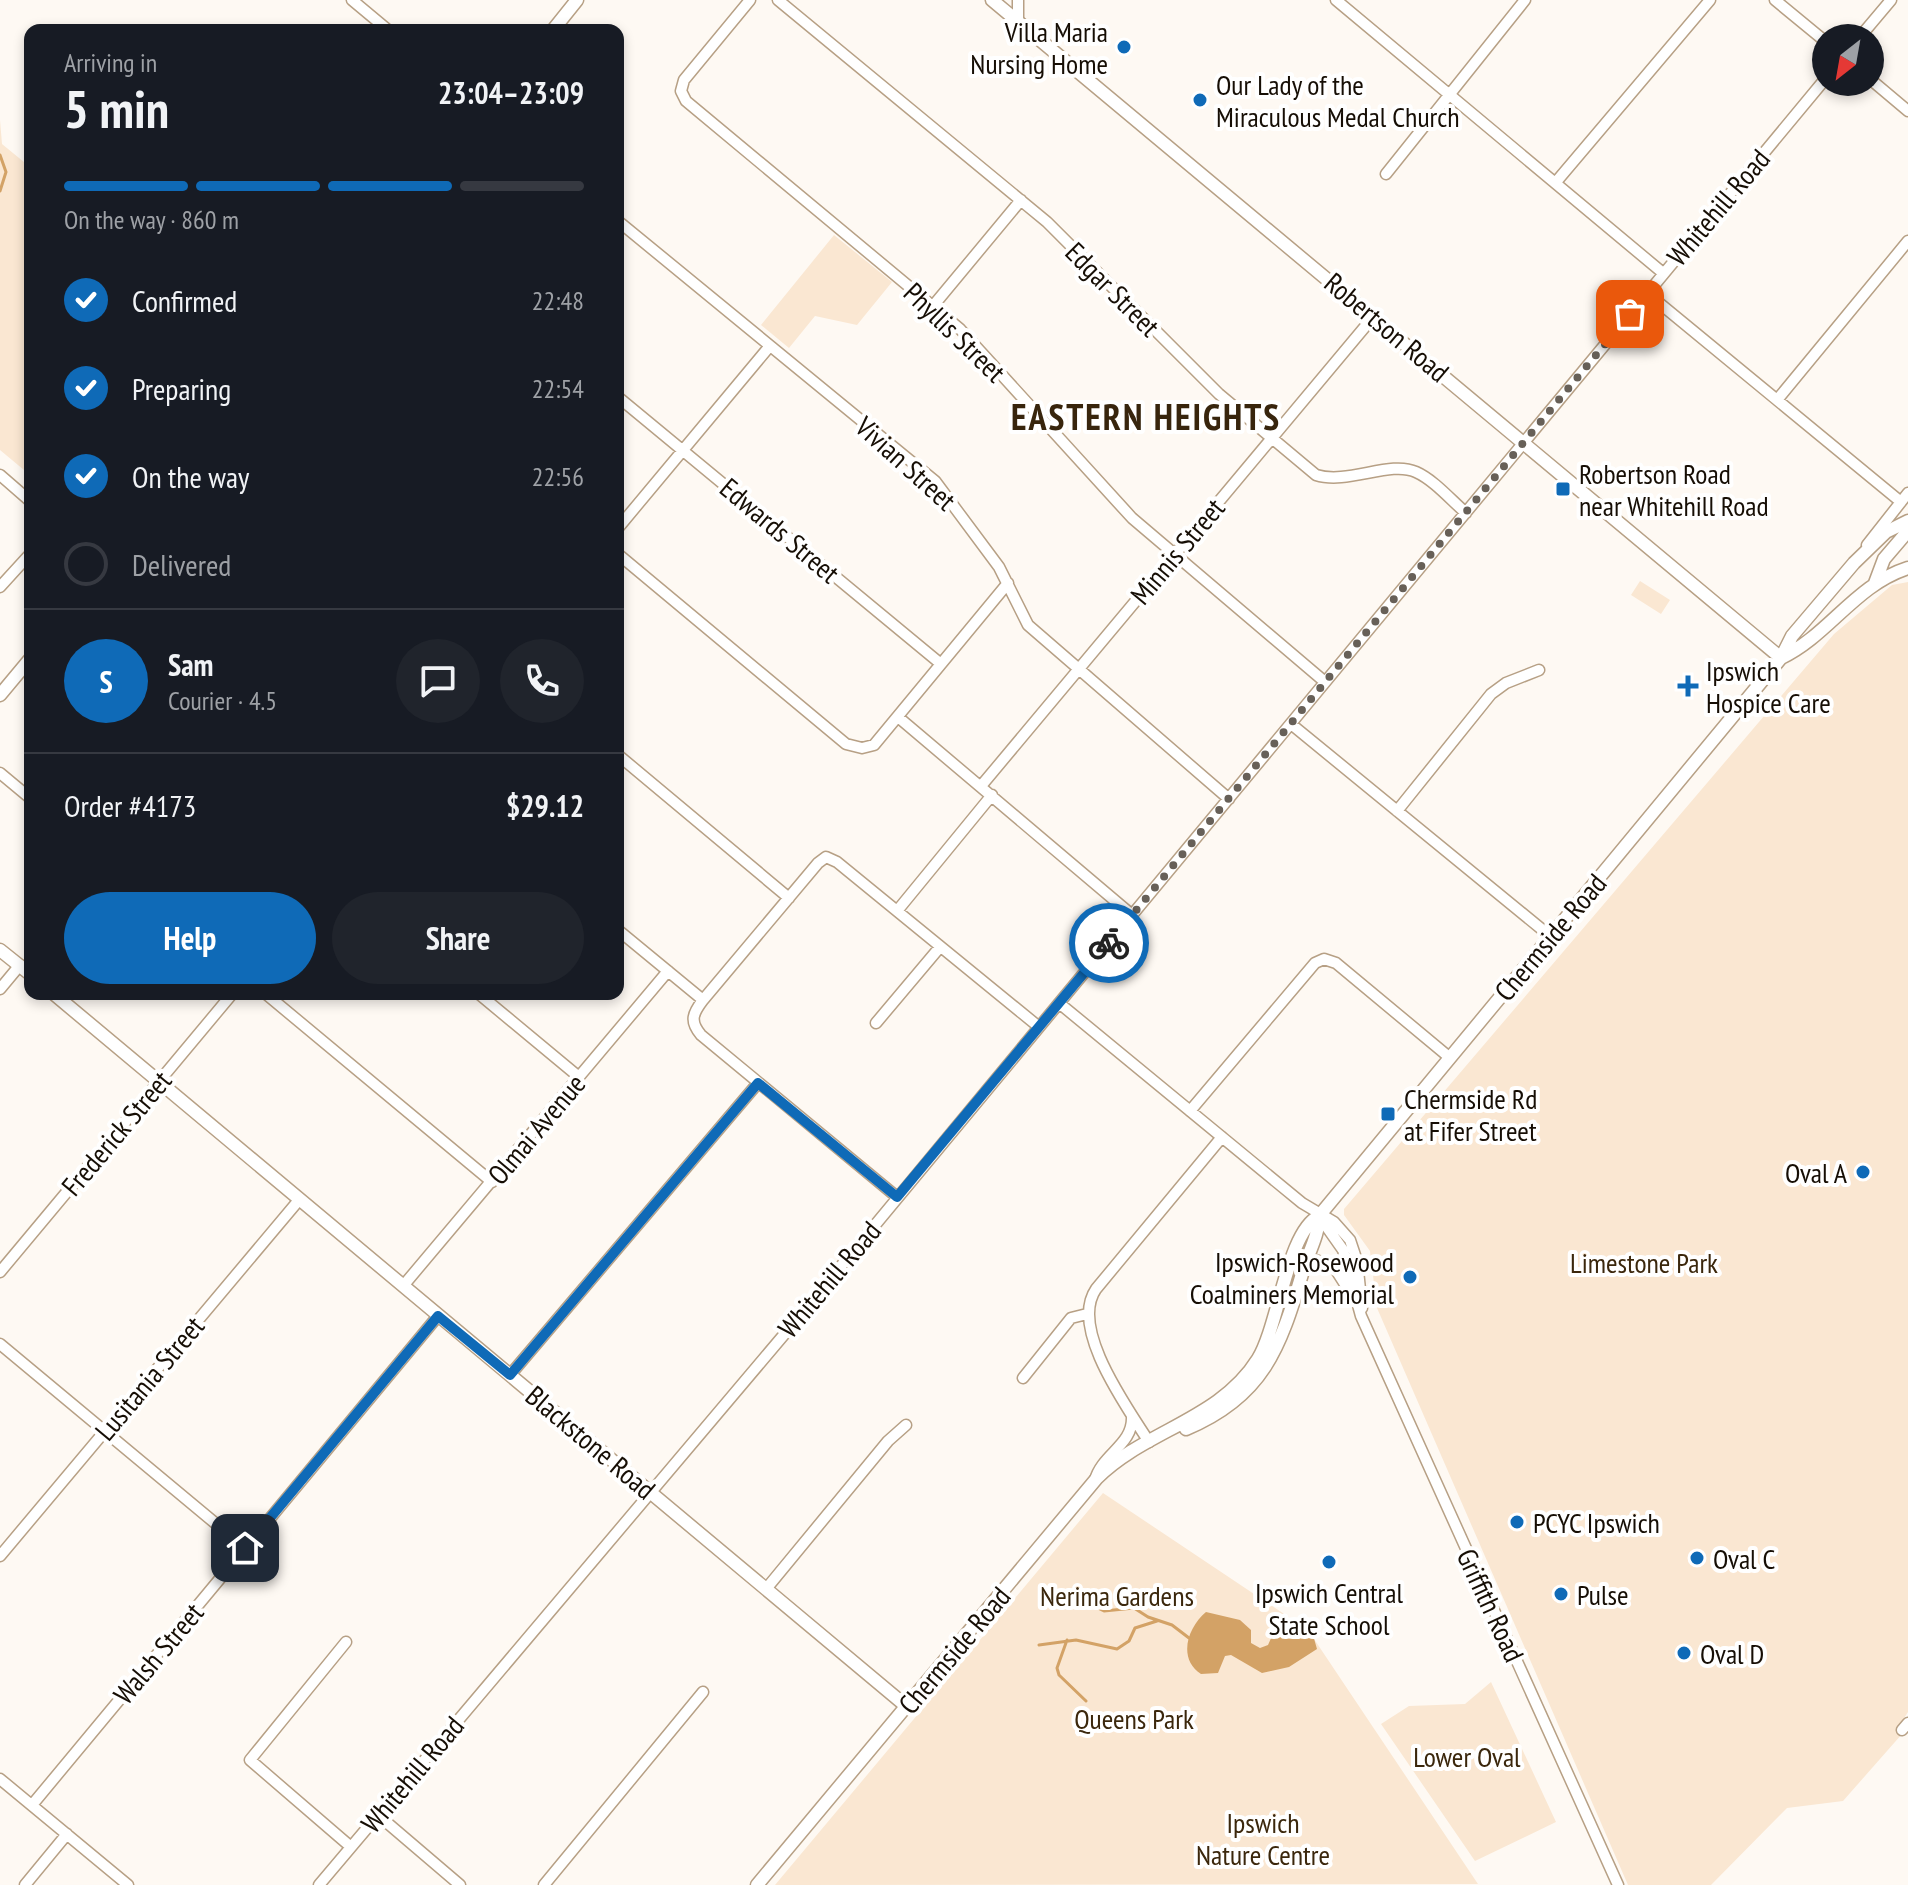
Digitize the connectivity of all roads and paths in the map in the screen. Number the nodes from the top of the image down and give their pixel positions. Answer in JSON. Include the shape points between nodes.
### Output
{"nodes":[{"id":1,"x":352,"y":0,"type":"edge"},
{"id":2,"x":750,"y":0,"type":"edge"},
{"id":3,"x":778,"y":0,"type":"edge"},
{"id":4,"x":1018,"y":0,"type":"edge"},
{"id":5,"x":1337,"y":0,"type":"edge"},
{"id":6,"x":1525,"y":0,"type":"edge"},
{"id":7,"x":1710,"y":0,"type":"edge"},
{"id":8,"x":1775,"y":0,"type":"edge"},
{"id":9,"x":1891,"y":0,"type":"edge"},
{"id":10,"x":574,"y":1,"type":"edge"},
{"id":11,"x":994,"y":1,"type":"edge"},
{"id":12,"x":1018,"y":22,"type":"junction"},
{"id":13,"x":381,"y":24,"type":"edge"},
{"id":14,"x":557,"y":24,"type":"edge"},
{"id":15,"x":1871,"y":24,"type":"edge"},
{"id":16,"x":1812,"y":30,"type":"edge"},
{"id":17,"x":1449,"y":91,"type":"junction"},
{"id":18,"x":1884,"y":91,"type":"edge"},
{"id":19,"x":1812,"y":95,"type":"edge"},
{"id":20,"x":1908,"y":111,"type":"edge"},
{"id":21,"x":1386,"y":174,"type":"dead end"},
{"id":22,"x":1556,"y":182,"type":"junction"},
{"id":23,"x":1021,"y":200,"type":"junction"},
{"id":24,"x":624,"y":226,"type":"edge"},
{"id":25,"x":1908,"y":241,"type":"edge"},
{"id":26,"x":1663,"y":273,"type":"junction"},
{"id":27,"x":1647,"y":293,"type":"junction"},
{"id":28,"x":933,"y":306,"type":"junction"},
{"id":29,"x":1374,"y":316,"type":"junction"},
{"id":30,"x":769,"y":347,"type":"junction"},
{"id":31,"x":1777,"y":400,"type":"junction"},
{"id":32,"x":624,"y":402,"type":"edge"},
{"id":33,"x":1272,"y":437,"type":"junction"},
{"id":34,"x":1525,"y":442,"type":"junction"},
{"id":35,"x":683,"y":450,"type":"junction"},
{"id":36,"x":0,"y":475,"type":"edge"},
{"id":37,"x":24,"y":496,"type":"edge"},
{"id":38,"x":1904,"y":498,"type":"edge"},
{"id":39,"x":1466,"y":513,"type":"junction"},
{"id":40,"x":624,"y":521,"type":"edge"},
{"id":41,"x":1908,"y":521,"type":"edge"},
{"id":42,"x":1908,"y":531,"type":"edge"},
{"id":43,"x":1175,"y":554,"type":"junction"},
{"id":44,"x":624,"y":559,"type":"edge"},
{"id":45,"x":24,"y":561,"type":"edge"},
{"id":46,"x":1854,"y":563,"type":"junction"},
{"id":47,"x":1908,"y":568,"type":"edge"},
{"id":48,"x":1008,"y":583,"type":"junction"},
{"id":49,"x":1873,"y":584,"type":"junction"},
{"id":50,"x":0,"y":587,"type":"edge"},
{"id":51,"x":1781,"y":658,"type":"junction"},
{"id":52,"x":941,"y":664,"type":"junction"},
{"id":53,"x":24,"y":666,"type":"edge"},
{"id":54,"x":1078,"y":670,"type":"junction"},
{"id":55,"x":1539,"y":670,"type":"dead end"},
{"id":56,"x":1325,"y":682,"type":"junction"},
{"id":57,"x":0,"y":695,"type":"edge"},
{"id":58,"x":898,"y":717,"type":"junction"},
{"id":59,"x":1291,"y":724,"type":"junction"},
{"id":60,"x":624,"y":760,"type":"edge"},
{"id":61,"x":0,"y":773,"type":"edge"},
{"id":62,"x":981,"y":786,"type":"junction"},
{"id":63,"x":24,"y":793,"type":"edge"},
{"id":64,"x":992,"y":795,"type":"junction"},
{"id":65,"x":1229,"y":799,"type":"junction"},
{"id":66,"x":1397,"y":811,"type":"junction"},
{"id":67,"x":789,"y":898,"type":"junction"},
{"id":68,"x":897,"y":911,"type":"junction"},
{"id":69,"x":1132,"y":915,"type":"junction"},
{"id":70,"x":624,"y":935,"type":"edge"},
{"id":71,"x":1550,"y":936,"type":"junction"},
{"id":72,"x":940,"y":947,"type":"junction"},
{"id":73,"x":0,"y":950,"type":"edge"},
{"id":74,"x":24,"y":968,"type":"edge"},
{"id":75,"x":24,"y":970,"type":"edge"},
{"id":76,"x":668,"y":971,"type":"junction"},
{"id":77,"x":0,"y":989,"type":"edge"},
{"id":78,"x":61,"y":1000,"type":"edge"},
{"id":79,"x":227,"y":1000,"type":"edge"},
{"id":80,"x":273,"y":1000,"type":"edge"},
{"id":81,"x":486,"y":1000,"type":"edge"},
{"id":82,"x":703,"y":1000,"type":"junction"},
{"id":83,"x":1059,"y":1003,"type":"junction"},
{"id":84,"x":876,"y":1023,"type":"dead end"},
{"id":85,"x":1039,"y":1027,"type":"junction"},
{"id":86,"x":1449,"y":1057,"type":"junction"},
{"id":87,"x":579,"y":1077,"type":"junction"},
{"id":88,"x":158,"y":1082,"type":"junction"},
{"id":89,"x":758,"y":1083,"type":"junction"},
{"id":90,"x":1190,"y":1111,"type":"junction"},
{"id":91,"x":1222,"y":1137,"type":"junction"},
{"id":92,"x":492,"y":1182,"type":"junction"},
{"id":93,"x":897,"y":1197,"type":"junction"},
{"id":94,"x":299,"y":1200,"type":"junction"},
{"id":95,"x":1319,"y":1216,"type":"junction"},
{"id":96,"x":1304,"y":1267,"type":"junction"},
{"id":97,"x":0,"y":1272,"type":"edge"},
{"id":98,"x":403,"y":1286,"type":"junction"},
{"id":99,"x":1354,"y":1297,"type":"junction"},
{"id":100,"x":1087,"y":1314,"type":"junction"},
{"id":101,"x":438,"y":1316,"type":"junction"},
{"id":102,"x":1365,"y":1325,"type":"junction"},
{"id":103,"x":0,"y":1344,"type":"edge"},
{"id":104,"x":510,"y":1375,"type":"junction"},
{"id":105,"x":1023,"y":1378,"type":"dead end"},
{"id":106,"x":1132,"y":1414,"type":"junction"},
{"id":107,"x":906,"y":1425,"type":"dead end"},
{"id":108,"x":105,"y":1431,"type":"junction"},
{"id":109,"x":1167,"y":1434,"type":"junction"},
{"id":110,"x":1149,"y":1442,"type":"junction"},
{"id":111,"x":1095,"y":1482,"type":"junction"},
{"id":112,"x":650,"y":1492,"type":"junction"},
{"id":113,"x":245,"y":1548,"type":"junction"},
{"id":114,"x":0,"y":1556,"type":"edge"},
{"id":115,"x":766,"y":1589,"type":"junction"},
{"id":116,"x":346,"y":1642,"type":"dead end"},
{"id":117,"x":703,"y":1692,"type":"dead end"},
{"id":118,"x":906,"y":1706,"type":"junction"},
{"id":119,"x":0,"y":1779,"type":"edge"},
{"id":120,"x":32,"y":1805,"type":"junction"},
{"id":121,"x":378,"y":1815,"type":"junction"},
{"id":122,"x":67,"y":1834,"type":"junction"},
{"id":123,"x":351,"y":1847,"type":"junction"},
{"id":124,"x":25,"y":1885,"type":"edge"},
{"id":125,"x":128,"y":1885,"type":"edge"},
{"id":126,"x":319,"y":1885,"type":"edge"},
{"id":127,"x":460,"y":1885,"type":"edge"},
{"id":128,"x":544,"y":1885,"type":"edge"},
{"id":129,"x":757,"y":1885,"type":"edge"},
{"id":130,"x":1618,"y":1885,"type":"edge"}],
"edges":[{"from":1,"to":13,"type":"street"},
{"from":2,"to":28,"type":"street","name":"Phyllis Street","via":[[684,80],[681,91],[686,101]]},
{"from":3,"to":23,"type":"street","name":"Edgar Street"},
{"from":4,"to":12,"type":"street"},
{"from":5,"to":17,"type":"street"},
{"from":6,"to":17,"type":"street"},
{"from":7,"to":22,"type":"street"},
{"from":8,"to":16,"type":"street"},
{"from":9,"to":15,"type":"street"},
{"from":10,"to":14,"type":"main road"},
{"from":11,"to":12,"type":"main road","name":"Robertson Road"},
{"from":12,"to":29,"type":"main road","name":"Robertson Road"},
{"from":17,"to":21,"type":"street"},
{"from":17,"to":22,"type":"street"},
{"from":18,"to":20,"type":"street"},
{"from":19,"to":26,"type":"street","name":"Whitehill Road"},
{"from":22,"to":26,"type":"street"},
{"from":23,"to":28,"type":"street"},
{"from":23,"to":33,"type":"street","name":"Edgar Street","via":[[1219,394]]},
{"from":24,"to":30,"type":"street","name":"Vivian Street"},
{"from":25,"to":31,"type":"street"},
{"from":26,"to":27,"type":"street","name":"Whitehill Road"},
{"from":27,"to":31,"type":"street"},
{"from":27,"to":34,"type":"street","name":"Whitehill Road"},
{"from":28,"to":43,"type":"street","name":"Phyllis Street","via":[[1132,518]]},
{"from":29,"to":33,"type":"street","name":"Minnis Street"},
{"from":29,"to":34,"type":"main road","name":"Robertson Road"},
{"from":30,"to":35,"type":"street"},
{"from":30,"to":48,"type":"street","name":"Vivian Street","via":[[935,481]]},
{"from":31,"to":38,"type":"street"},
{"from":32,"to":35,"type":"street","name":"Edwards Street"},
{"from":33,"to":39,"type":"street","name":"Edgar Street","via":[[1316,475],[1333,480],[1407,469],[1420,473]]},
{"from":33,"to":43,"type":"street","name":"Minnis Street"},
{"from":34,"to":39,"type":"street","name":"Whitehill Road"},
{"from":34,"to":51,"type":"main road","name":"Robertson Road"},
{"from":35,"to":40,"type":"street"},
{"from":35,"to":52,"type":"street","name":"Edwards Street"},
{"from":36,"to":37,"type":"street"},
{"from":38,"to":46,"type":"street","name":"Chermside Road"},
{"from":39,"to":56,"type":"street","name":"Whitehill Road"},
{"from":41,"to":46,"type":"main road","via":[[1886,532]]},
{"from":42,"to":49,"type":"main road","name":"Chermside Road","via":[[1884,559]]},
{"from":43,"to":54,"type":"street","name":"Minnis Street"},
{"from":43,"to":56,"type":"street","name":"Phyllis Street"},
{"from":44,"to":58,"type":"street","via":[[846,744],[874,745]]},
{"from":45,"to":50,"type":"street"},
{"from":46,"to":51,"type":"main road","name":"Chermside Road","via":[[1792,636]]},
{"from":47,"to":49,"type":"main road"},
{"from":48,"to":52,"type":"street"},
{"from":48,"to":54,"type":"street","name":"Vivian Street","via":[[1028,625]]},
{"from":49,"to":51,"type":"main road","name":"Chermside Road","via":[[1802,648]]},
{"from":51,"to":71,"type":"main road","name":"Chermside Road"},
{"from":52,"to":58,"type":"street"},
{"from":53,"to":57,"type":"main road"},
{"from":54,"to":62,"type":"street","name":"Minnis Street"},
{"from":54,"to":65,"type":"street","name":"Vivian Street"},
{"from":55,"to":66,"type":"street","via":[[1491,694]]},
{"from":56,"to":59,"type":"street","name":"Whitehill Road"},
{"from":58,"to":62,"type":"street"},
{"from":59,"to":65,"type":"street","name":"Whitehill Road"},
{"from":59,"to":66,"type":"street"},
{"from":60,"to":67,"type":"street"},
{"from":61,"to":63,"type":"street"},
{"from":62,"to":64,"type":"street"},
{"from":64,"to":68,"type":"street"},
{"from":64,"to":69,"type":"street"},
{"from":65,"to":69,"type":"street","name":"Whitehill Road"},
{"from":66,"to":71,"type":"street"},
{"from":67,"to":68,"type":"street","via":[[826,857]]},
{"from":67,"to":82,"type":"street"},
{"from":68,"to":72,"type":"street"},
{"from":69,"to":83,"type":"street","name":"Whitehill Road"},
{"from":70,"to":76,"type":"street"},
{"from":71,"to":86,"type":"main road","name":"Chermside Road"},
{"from":72,"to":84,"type":"street"},
{"from":72,"to":85,"type":"street"},
{"from":73,"to":74,"type":"main road"},
{"from":75,"to":77,"type":"street"},
{"from":76,"to":82,"type":"street"},
{"from":76,"to":87,"type":"street","name":"Olmai Avenue"},
{"from":78,"to":88,"type":"main road","name":"Blackstone Road"},
{"from":79,"to":88,"type":"street","name":"Frederick Street"},
{"from":80,"to":92,"type":"street"},
{"from":81,"to":87,"type":"street"},
{"from":82,"to":89,"type":"street","via":[[694,1012],[696,1030]]},
{"from":83,"to":85,"type":"street","name":"Whitehill Road"},
{"from":83,"to":90,"type":"street","name":"Griffith Road"},
{"from":85,"to":93,"type":"street","name":"Whitehill Road"},
{"from":86,"to":90,"type":"street","via":[[1336,963],[1324,959],[1315,963]]},
{"from":86,"to":95,"type":"main road","name":"Chermside Road"},
{"from":87,"to":92,"type":"street","name":"Olmai Avenue"},
{"from":88,"to":94,"type":"main road","name":"Blackstone Road"},
{"from":88,"to":97,"type":"street","name":"Frederick Street"},
{"from":89,"to":93,"type":"street"},
{"from":89,"to":104,"type":"street"},
{"from":90,"to":91,"type":"street","name":"Griffith Road"},
{"from":91,"to":95,"type":"street","name":"Griffith Road"},
{"from":91,"to":100,"type":"street","via":[[1096,1289]]},
{"from":92,"to":98,"type":"street","name":"Olmai Avenue"},
{"from":93,"to":112,"type":"street","name":"Whitehill Road"},
{"from":94,"to":98,"type":"main road","name":"Blackstone Road"},
{"from":94,"to":108,"type":"street","name":"Lusitania Street"},
{"from":95,"to":96,"type":"main road","name":"Chermside Road"},
{"from":95,"to":99,"type":"street","name":"Griffith Road","via":[[1343,1250]]},
{"from":95,"to":102,"type":"street","name":"Griffith Road","via":[[1338,1226],[1354,1248]]},
{"from":95,"to":109,"type":"main road","name":"Chermside Road","via":[[1302,1233],[1271,1335],[1252,1367],[1221,1399]]},
{"from":96,"to":99,"type":"street","via":[[1314,1260],[1328,1263]]},
{"from":96,"to":109,"type":"main road","name":"Chermside Road","via":[[1284,1335],[1257,1380],[1217,1414]]},
{"from":98,"to":101,"type":"main road","name":"Blackstone Road"},
{"from":99,"to":102,"type":"street","name":"Griffith Road"},
{"from":100,"to":105,"type":"street","via":[[1071,1318]]},
{"from":100,"to":106,"type":"street","via":[[1103,1363]]},
{"from":101,"to":104,"type":"main road","name":"Blackstone Road"},
{"from":101,"to":113,"type":"street","name":"Walsh Street"},
{"from":102,"to":130,"type":"street","name":"Griffith Road"},
{"from":103,"to":108,"type":"street"},
{"from":104,"to":112,"type":"main road","name":"Blackstone Road"},
{"from":106,"to":110,"type":"street"},
{"from":106,"to":111,"type":"street","via":[[1130,1434],[1102,1462]]},
{"from":107,"to":115,"type":"street"},
{"from":108,"to":113,"type":"street"},
{"from":108,"to":114,"type":"street","name":"Lusitania Street"},
{"from":109,"to":110,"type":"main road","name":"Chermside Road"},
{"from":110,"to":111,"type":"main road","name":"Chermside Road","via":[[1119,1459]]},
{"from":111,"to":118,"type":"main road","name":"Chermside Road"},
{"from":112,"to":115,"type":"main road","name":"Blackstone Road"},
{"from":112,"to":121,"type":"street","name":"Whitehill Road"},
{"from":113,"to":120,"type":"street","name":"Walsh Street"},
{"from":115,"to":118,"type":"main road","name":"Blackstone Road"},
{"from":116,"to":123,"type":"street","via":[[250,1760]]},
{"from":117,"to":128,"type":"street"},
{"from":118,"to":129,"type":"main road","name":"Chermside Road"},
{"from":119,"to":120,"type":"street"},
{"from":120,"to":122,"type":"street"},
{"from":121,"to":123,"type":"street","name":"Whitehill Road"},
{"from":121,"to":127,"type":"street"},
{"from":122,"to":124,"type":"street"},
{"from":122,"to":125,"type":"street"},
{"from":123,"to":126,"type":"street","name":"Whitehill Road"}]}
